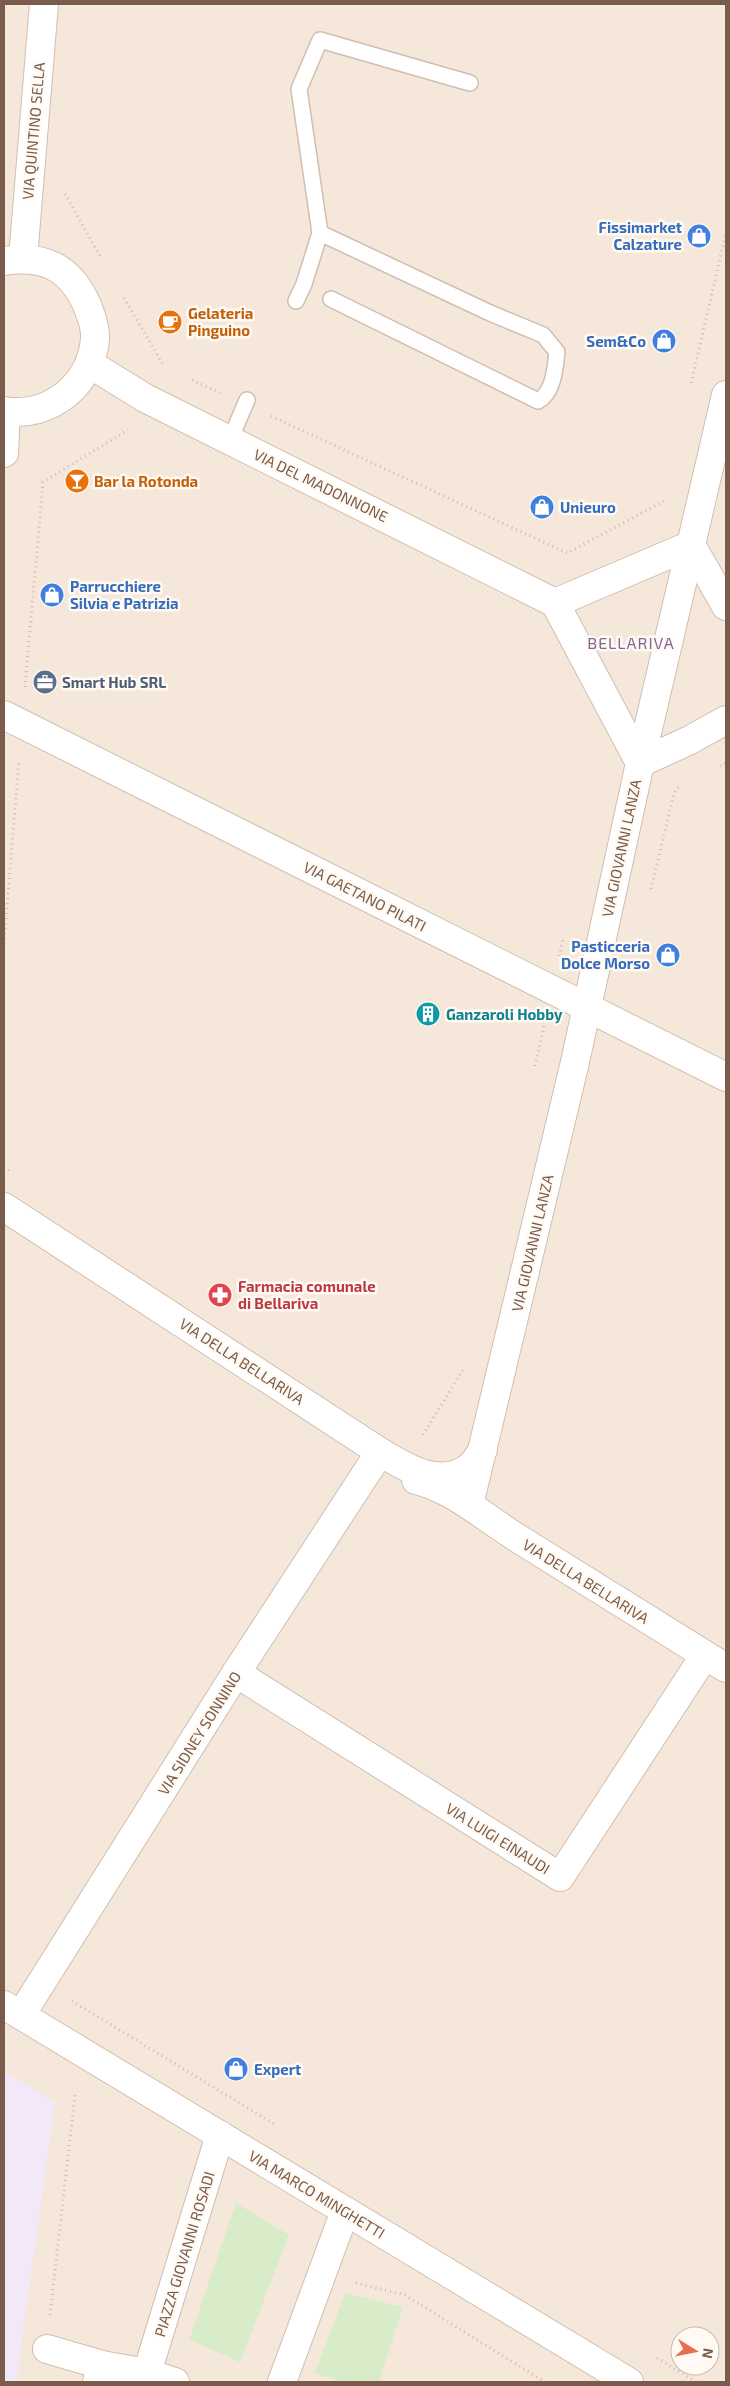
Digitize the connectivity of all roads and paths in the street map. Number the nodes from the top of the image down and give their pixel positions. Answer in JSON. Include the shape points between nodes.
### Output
{"nodes":[{"id":1,"x":44,"y":4,"type":"edge"},
{"id":2,"x":470,"y":83,"type":"dead end"},
{"id":3,"x":65,"y":187,"type":"dead end"},
{"id":4,"x":320,"y":233,"type":"junction"},
{"id":5,"x":726,"y":233,"type":"edge"},
{"id":6,"x":13,"y":259,"type":"edge"},
{"id":7,"x":104,"y":264,"type":"dead end"},
{"id":8,"x":119,"y":290,"type":"dead end"},
{"id":9,"x":331,"y":299,"type":"dead end"},
{"id":10,"x":296,"y":301,"type":"dead end"},
{"id":11,"x":90,"y":364,"type":"junction"},
{"id":12,"x":172,"y":370,"type":"dead end"},
{"id":13,"x":188,"y":378,"type":"dead end"},
{"id":14,"x":690,"y":387,"type":"dead end"},
{"id":15,"x":726,"y":395,"type":"edge"},
{"id":16,"x":246,"y":402,"type":"junction"},
{"id":17,"x":5,"y":412,"type":"edge"},
{"id":18,"x":136,"y":434,"type":"dead end"},
{"id":19,"x":230,"y":440,"type":"junction"},
{"id":20,"x":4,"y":453,"type":"edge"},
{"id":21,"x":666,"y":493,"type":"dead end"},
{"id":22,"x":691,"y":545,"type":"junction"},
{"id":23,"x":555,"y":603,"type":"junction"},
{"id":24,"x":726,"y":606,"type":"edge"},
{"id":25,"x":13,"y":719,"type":"edge"},
{"id":26,"x":726,"y":720,"type":"edge"},
{"id":27,"x":640,"y":763,"type":"junction"},
{"id":28,"x":726,"y":763,"type":"edge"},
{"id":29,"x":718,"y":767,"type":"dead end"},
{"id":30,"x":687,"y":782,"type":"dead end"},
{"id":31,"x":650,"y":894,"type":"dead end"},
{"id":32,"x":564,"y":937,"type":"dead end"},
{"id":33,"x":4,"y":944,"type":"edge"},
{"id":34,"x":552,"y":990,"type":"junction"},
{"id":35,"x":587,"y":1007,"type":"junction"},
{"id":36,"x":534,"y":1071,"type":"dead end"},
{"id":37,"x":726,"y":1077,"type":"edge"},
{"id":38,"x":4,"y":1167,"type":"edge"},
{"id":39,"x":20,"y":1178,"type":"dead end"},
{"id":40,"x":4,"y":1207,"type":"edge"},
{"id":41,"x":466,"y":1365,"type":"dead end"},
{"id":42,"x":414,"y":1431,"type":"dead end"},
{"id":43,"x":482,"y":1450,"type":"junction"},
{"id":44,"x":380,"y":1452,"type":"junction"},
{"id":45,"x":361,"y":1482,"type":"junction"},
{"id":46,"x":470,"y":1505,"type":"junction"},
{"id":47,"x":716,"y":1662,"type":"edge"},
{"id":48,"x":236,"y":1673,"type":"junction"},
{"id":49,"x":12,"y":2010,"type":"edge"},
{"id":50,"x":75,"y":2095,"type":"dead end"},
{"id":51,"x":220,"y":2135,"type":"junction"},
{"id":52,"x":345,"y":2211,"type":"junction"},
{"id":53,"x":352,"y":2282,"type":"dead end"},
{"id":54,"x":47,"y":2349,"type":"joint"},
{"id":55,"x":147,"y":2373,"type":"junction"},
{"id":56,"x":99,"y":2374,"type":"edge"},
{"id":57,"x":175,"y":2382,"type":"edge"},
{"id":58,"x":282,"y":2382,"type":"edge"},
{"id":59,"x":545,"y":2382,"type":"edge"},
{"id":60,"x":630,"y":2382,"type":"edge"}],
"edges":[{"from":1,"to":6,"type":"street","name":"VIA QUINTINO SELLA"},
{"from":2,"to":4,"type":"lane","via":[[320,40],[299,89]]},
{"from":3,"to":7,"type":"path","via":[[64,194]]},
{"from":4,"to":9,"type":"lane","via":[[543,335],[557,352],[554,377],[545,397],[538,401]]},
{"from":4,"to":10,"type":"lane"},
{"from":5,"to":14,"type":"path"},
{"from":6,"to":11,"type":"street","name":"VIA QUINTINO SELLA","via":[[40,262],[62,270],[79,288],[90,313],[95,337]]},
{"from":8,"to":12,"type":"path","via":[[163,366]]},
{"from":11,"to":17,"type":"street","name":"VIA QUINTINO SELLA","via":[[75,388],[54,403],[29,411]]},
{"from":11,"to":19,"type":"street","name":"VIA DEL MADONNONE","via":[[146,398]]},
{"from":13,"to":16,"type":"path"},
{"from":15,"to":22,"type":"street","name":"VIA GIOVANNI LANZA"},
{"from":16,"to":19,"type":"lane"},
{"from":16,"to":21,"type":"path","via":[[567,553],[664,503]]},
{"from":17,"to":20,"type":"street","name":"VIA QUINTINO SELLA"},
{"from":18,"to":25,"type":"path","via":[[127,430],[43,482]]},
{"from":19,"to":23,"type":"street","name":"VIA DEL MADONNONE"},
{"from":22,"to":23,"type":"street"},
{"from":22,"to":24,"type":"street"},
{"from":22,"to":27,"type":"street","name":"VIA GIOVANNI LANZA"},
{"from":23,"to":27,"type":"street"},
{"from":25,"to":33,"type":"path"},
{"from":25,"to":34,"type":"street","name":"VIA GAETANO PILATI"},
{"from":26,"to":27,"type":"street"},
{"from":27,"to":35,"type":"street","name":"VIA GIOVANNI LANZA"},
{"from":28,"to":29,"type":"path"},
{"from":30,"to":31,"type":"path","via":[[674,793]]},
{"from":32,"to":34,"type":"path"},
{"from":34,"to":35,"type":"street","name":"VIA GAETANO PILATI"},
{"from":34,"to":36,"type":"path"},
{"from":35,"to":37,"type":"street","name":"VIA GAETANO PILATI"},
{"from":35,"to":43,"type":"street","name":"VIA GIOVANNI LANZA"},
{"from":38,"to":39,"type":"path"},
{"from":40,"to":44,"type":"street","name":"VIA DELLA BELLARIVA"},
{"from":41,"to":42,"type":"path","via":[[422,1436]]},
{"from":43,"to":44,"type":"street","name":"VIA DELLA BELLARIVA","via":[[471,1466],[439,1477],[414,1472]]},
{"from":43,"to":46,"type":"street","name":"VIA GIOVANNI LANZA"},
{"from":44,"to":45,"type":"street","name":"VIA SIDNEY SONNINO"},
{"from":45,"to":46,"type":"street","name":"VIA DELLA BELLARIVA","via":[[384,1475],[403,1476],[431,1484]]},
{"from":45,"to":48,"type":"street","name":"VIA SIDNEY SONNINO"},
{"from":46,"to":47,"type":"street","name":"VIA DELLA BELLARIVA","via":[[506,1531]]},
{"from":47,"to":48,"type":"street","name":"VIA LUIGI EINAUDI","via":[[560,1877]]},
{"from":48,"to":49,"type":"street","name":"VIA SIDNEY SONNINO"},
{"from":49,"to":51,"type":"street","name":"VIA MARCO MINGHETTI"},
{"from":50,"to":54,"type":"path"},
{"from":51,"to":52,"type":"street","name":"VIA MARCO MINGHETTI"},
{"from":51,"to":55,"type":"street","name":"PIAZZA GIOVANNI ROSADI"},
{"from":52,"to":58,"type":"street"},
{"from":52,"to":60,"type":"street","name":"VIA MARCO MINGHETTI"},
{"from":53,"to":59,"type":"path","via":[[405,2295]]},
{"from":54,"to":56,"type":"street"},
{"from":55,"to":56,"type":"street"},
{"from":55,"to":57,"type":"street"}]}
